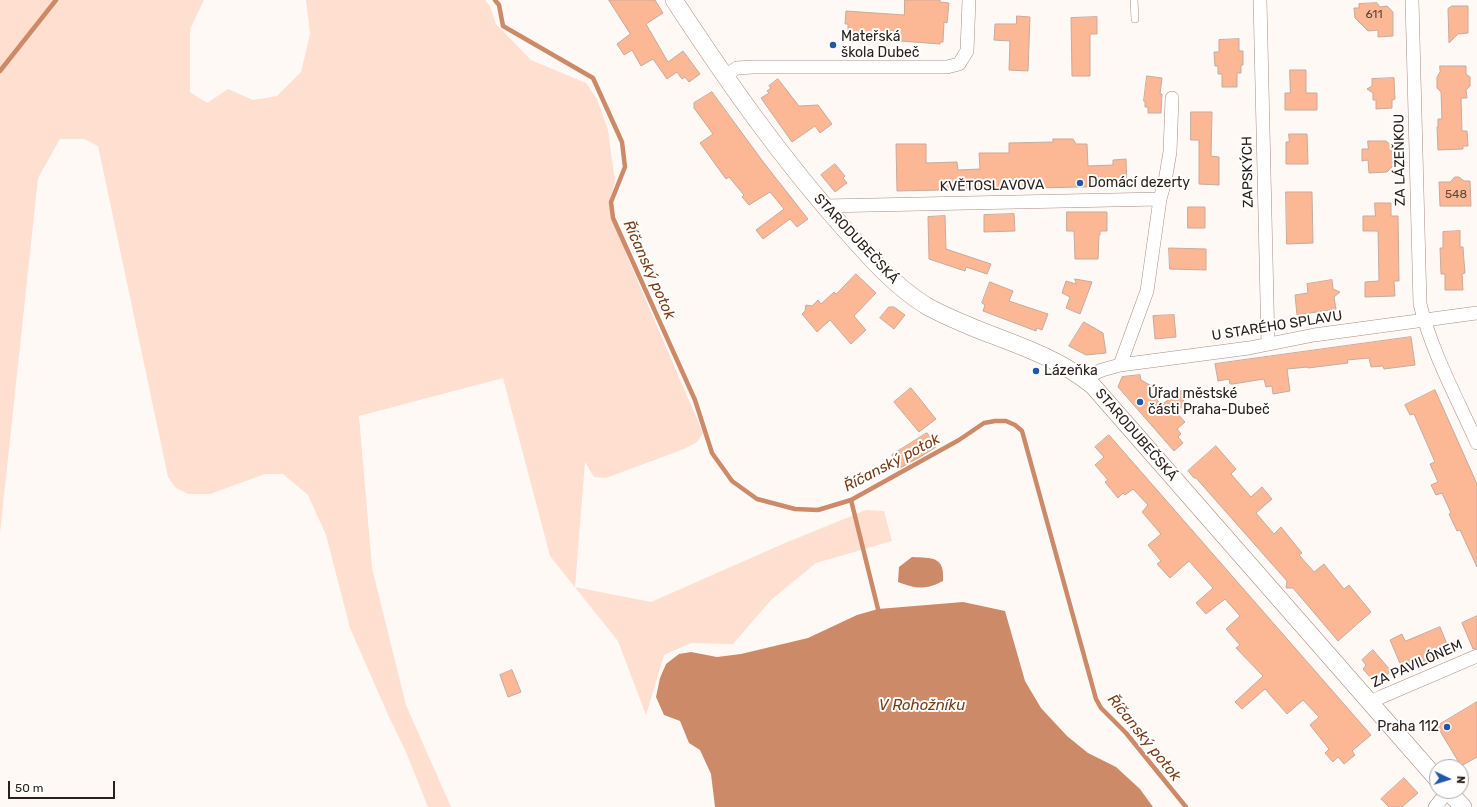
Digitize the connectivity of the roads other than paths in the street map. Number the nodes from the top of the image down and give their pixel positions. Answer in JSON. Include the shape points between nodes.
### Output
{"nodes":[{"id":1,"x":674,"y":0,"type":"edge"},
{"id":2,"x":969,"y":0,"type":"edge"},
{"id":3,"x":1134,"y":0,"type":"edge"},
{"id":4,"x":1260,"y":0,"type":"edge"},
{"id":5,"x":1412,"y":0,"type":"edge"},
{"id":6,"x":1135,"y":19,"type":"dead end"},
{"id":7,"x":726,"y":76,"type":"junction"},
{"id":8,"x":1172,"y":98,"type":"dead end"},
{"id":9,"x":1160,"y":199,"type":"junction"},
{"id":10,"x":824,"y":206,"type":"junction"},
{"id":11,"x":1477,"y":313,"type":"edge"},
{"id":12,"x":1424,"y":320,"type":"junction"},
{"id":13,"x":1268,"y":344,"type":"junction"},
{"id":14,"x":1120,"y":365,"type":"junction"},
{"id":15,"x":1084,"y":378,"type":"junction"},
{"id":16,"x":1477,"y":443,"type":"edge"},
{"id":17,"x":1477,"y":656,"type":"edge"},
{"id":18,"x":1370,"y":702,"type":"junction"},
{"id":19,"x":1429,"y":770,"type":"edge"},
{"id":20,"x":1442,"y":799,"type":"edge"},
{"id":21,"x":1456,"y":799,"type":"edge"},
{"id":22,"x":1435,"y":807,"type":"edge"},
{"id":23,"x":1463,"y":807,"type":"edge"}],
"edges":[{"from":1,"to":7,"type":"street","name":"STARODUBEČSKÁ"},
{"from":2,"to":7,"type":"street","via":[[967,51],[959,64],[947,67],[753,67],[737,68]]},
{"from":3,"to":6,"type":"lane"},
{"from":4,"to":13,"type":"street","name":"ZAPSKÝCH"},
{"from":5,"to":12,"type":"street","name":"ZA LÁZEŇKOU","via":[[1420,297]]},
{"from":7,"to":10,"type":"street","name":"STARODUBEČSKÁ"},
{"from":8,"to":9,"type":"street","via":[[1170,152]]},
{"from":9,"to":10,"type":"street","name":"KVĚTOSLAVOVA"},
{"from":9,"to":14,"type":"street","via":[[1147,291]]},
{"from":10,"to":15,"type":"street","name":"STARODUBEČSKÁ","via":[[891,278],[926,305],[962,323],[1042,355]]},
{"from":11,"to":12,"type":"street","name":"U STARÉHO SPLAVU"},
{"from":12,"to":13,"type":"street","name":"U STARÉHO SPLAVU"},
{"from":12,"to":16,"type":"street","name":"ZA LÁZEŇKOU"},
{"from":13,"to":14,"type":"street","name":"U STARÉHO SPLAVU"},
{"from":14,"to":15,"type":"street","name":"U STARÉHO SPLAVU"},
{"from":15,"to":18,"type":"street","name":"STARODUBEČSKÁ"},
{"from":17,"to":18,"type":"street","name":"ZA PAVILÓNEM"},
{"from":18,"to":19,"type":"street","name":"STARODUBEČSKÁ"},
{"from":20,"to":22,"type":"street"},
{"from":21,"to":23,"type":"street"}]}
